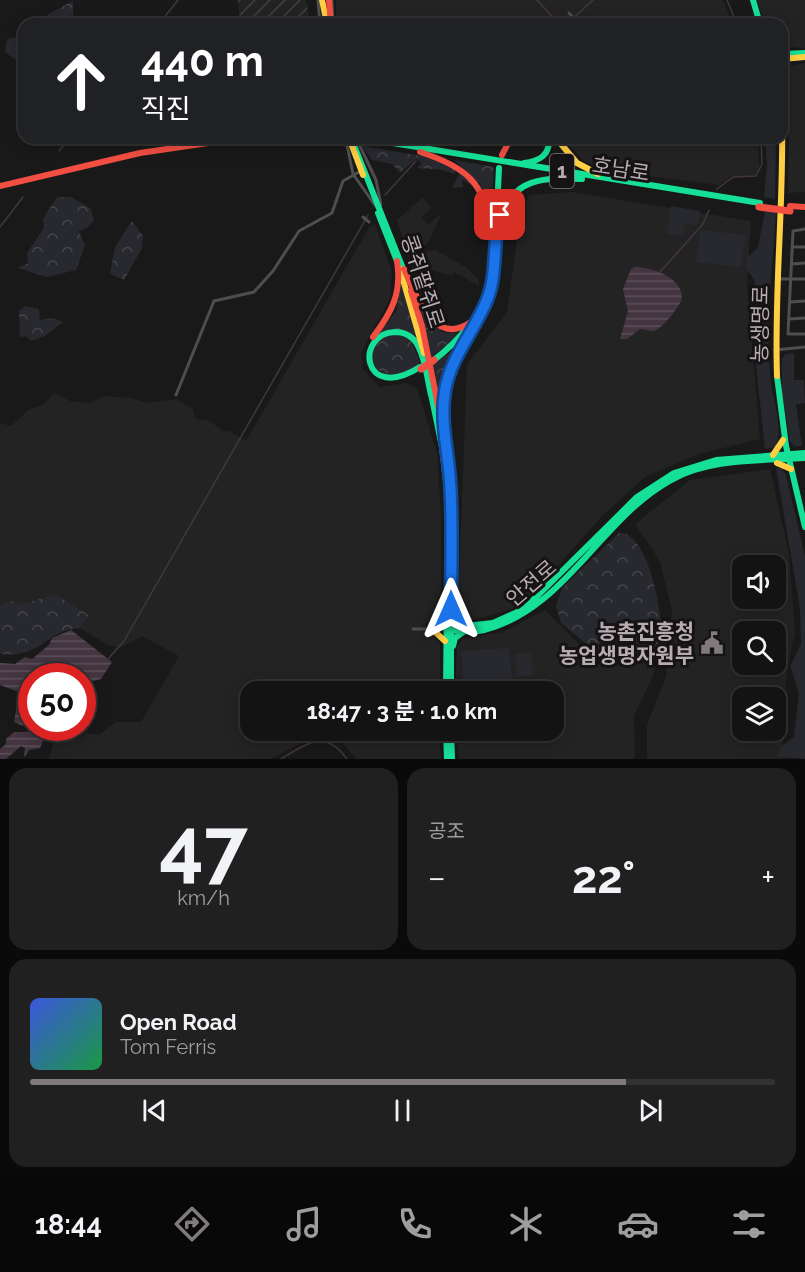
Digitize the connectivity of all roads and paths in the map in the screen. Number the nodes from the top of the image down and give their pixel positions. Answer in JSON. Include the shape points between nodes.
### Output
{"nodes":[{"id":1,"x":318,"y":0,"type":"edge"},
{"id":2,"x":327,"y":0,"type":"edge"},
{"id":3,"x":753,"y":0,"type":"edge"},
{"id":4,"x":569,"y":13,"type":"dead end"},
{"id":5,"x":320,"y":18,"type":"edge"},
{"id":6,"x":329,"y":18,"type":"edge"},
{"id":7,"x":573,"y":18,"type":"edge"},
{"id":8,"x":758,"y":18,"type":"edge"},
{"id":9,"x":788,"y":54,"type":"edge"},
{"id":10,"x":805,"y":55,"type":"edge"},
{"id":11,"x":788,"y":58,"type":"edge"},
{"id":12,"x":167,"y":144,"type":"edge"},
{"id":13,"x":201,"y":144,"type":"edge"},
{"id":14,"x":350,"y":144,"type":"edge"},
{"id":15,"x":352,"y":144,"type":"edge"},
{"id":16,"x":354,"y":144,"type":"edge"},
{"id":17,"x":384,"y":144,"type":"edge"},
{"id":18,"x":390,"y":144,"type":"edge"},
{"id":19,"x":506,"y":144,"type":"edge"},
{"id":20,"x":550,"y":144,"type":"edge"},
{"id":21,"x":560,"y":144,"type":"edge"},
{"id":22,"x":783,"y":144,"type":"edge"},
{"id":23,"x":418,"y":151,"type":"junction"},
{"id":24,"x":500,"y":155,"type":"dead end"},
{"id":25,"x":508,"y":162,"type":"junction"},
{"id":26,"x":371,"y":166,"type":"junction"},
{"id":27,"x":498,"y":168,"type":"dead end"},
{"id":28,"x":366,"y":169,"type":"dead end"},
{"id":29,"x":358,"y":172,"type":"dead end"},
{"id":30,"x":353,"y":174,"type":"junction"},
{"id":31,"x":582,"y":179,"type":"junction"},
{"id":32,"x":623,"y":182,"type":"junction"},
{"id":33,"x":0,"y":184,"type":"edge"},
{"id":34,"x":759,"y":205,"type":"junction"},
{"id":35,"x":378,"y":207,"type":"junction"},
{"id":36,"x":805,"y":209,"type":"edge"},
{"id":37,"x":363,"y":217,"type":"dead end"},
{"id":38,"x":368,"y":221,"type":"dead end"},
{"id":39,"x":805,"y":229,"type":"edge"},
{"id":40,"x":493,"y":237,"type":"junction"},
{"id":41,"x":793,"y":247,"type":"junction"},
{"id":42,"x":805,"y":247,"type":"edge"},
{"id":43,"x":397,"y":261,"type":"junction"},
{"id":44,"x":805,"y":263,"type":"edge"},
{"id":45,"x":792,"y":264,"type":"junction"},
{"id":46,"x":404,"y":269,"type":"junction"},
{"id":47,"x":777,"y":279,"type":"junction"},
{"id":48,"x":805,"y":279,"type":"edge"},
{"id":49,"x":791,"y":280,"type":"junction"},
{"id":50,"x":805,"y":301,"type":"edge"},
{"id":51,"x":790,"y":302,"type":"junction"},
{"id":52,"x":477,"y":318,"type":"junction"},
{"id":53,"x":805,"y":318,"type":"edge"},
{"id":54,"x":789,"y":319,"type":"junction"},
{"id":55,"x":805,"y":334,"type":"edge"},
{"id":56,"x":805,"y":347,"type":"edge"},
{"id":57,"x":775,"y":350,"type":"junction"},
{"id":58,"x":421,"y":368,"type":"junction"},
{"id":59,"x":176,"y":395,"type":"dead end"},
{"id":60,"x":432,"y":395,"type":"junction"},
{"id":61,"x":443,"y":432,"type":"junction"},
{"id":62,"x":783,"y":434,"type":"junction"},
{"id":63,"x":805,"y":453,"type":"edge"},
{"id":64,"x":789,"y":457,"type":"junction"},
{"id":65,"x":772,"y":458,"type":"junction"},
{"id":66,"x":805,"y":458,"type":"edge"},
{"id":67,"x":791,"y":469,"type":"junction"},
{"id":68,"x":805,"y":527,"type":"edge"},
{"id":69,"x":448,"y":611,"type":"junction"},
{"id":70,"x":467,"y":628,"type":"junction"},
{"id":71,"x":413,"y":629,"type":"dead end"},
{"id":72,"x":432,"y":629,"type":"junction"},
{"id":73,"x":449,"y":629,"type":"junction"},
{"id":74,"x":445,"y":641,"type":"junction"},
{"id":75,"x":450,"y":649,"type":"junction"},
{"id":76,"x":446,"y":681,"type":"edge"},
{"id":77,"x":451,"y":681,"type":"edge"},
{"id":78,"x":446,"y":741,"type":"edge"},
{"id":79,"x":451,"y":741,"type":"edge"},
{"id":80,"x":447,"y":759,"type":"edge"},
{"id":81,"x":452,"y":759,"type":"edge"}],
"edges":[{"from":1,"to":5,"type":"street"},
{"from":2,"to":6,"type":"main road"},
{"from":3,"to":8,"type":"main road"},
{"from":4,"to":7,"type":"street"},
{"from":9,"to":10,"type":"main road"},
{"from":10,"to":11,"type":"main road"},
{"from":12,"to":33,"type":"main road"},
{"from":13,"to":33,"type":"main road","via":[[140,153]]},
{"from":14,"to":30,"type":"street"},
{"from":15,"to":35,"type":"main road","name":"콩쥐팥쥐로"},
{"from":16,"to":26,"type":"street"},
{"from":17,"to":23,"type":"main road","name":"호남로","number":"1"},
{"from":18,"to":25,"type":"main road","name":"호남로","number":"1"},
{"from":19,"to":24,"type":"main road"},
{"from":20,"to":25,"type":"main road","via":[[541,159]]},
{"from":21,"to":32,"type":"main road","via":[[584,168]]},
{"from":22,"to":47,"type":"main road","name":"농생명로"},
{"from":23,"to":31,"type":"main road","name":"호남로","number":"1"},
{"from":23,"to":40,"type":"main road","via":[[455,164],[477,183],[488,207]]},
{"from":25,"to":32,"type":"main road","name":"호남로","number":"1"},
{"from":26,"to":28,"type":"street"},
{"from":26,"to":35,"type":"street","via":[[381,205]]},
{"from":27,"to":40,"type":"main road"},
{"from":29,"to":30,"type":"street"},
{"from":30,"to":35,"type":"street"},
{"from":30,"to":59,"type":"street","via":[[343,181],[332,213],[299,231],[256,290],[214,301]]},
{"from":31,"to":34,"type":"main road","name":"호남로","number":"1"},
{"from":31,"to":40,"type":"main road","via":[[544,178],[525,183],[506,202]]},
{"from":32,"to":34,"type":"main road","name":"호남로","number":"1"},
{"from":34,"to":36,"type":"main road","name":"호남로","number":"1"},
{"from":35,"to":43,"type":"main road","name":"콩쥐팥쥐로"},
{"from":35,"to":46,"type":"main road","name":"콩쥐팥쥐로"},
{"from":37,"to":38,"type":"street"},
{"from":39,"to":41,"type":"street","via":[[794,231]]},
{"from":40,"to":52,"type":"main road","via":[[491,287]]},
{"from":41,"to":42,"type":"street"},
{"from":41,"to":45,"type":"street"},
{"from":43,"to":58,"type":"main road","via":[[399,283],[394,309],[368,343],[367,365],[387,382],[398,382]]},
{"from":43,"to":60,"type":"main road","name":"콩쥐팥쥐로","via":[[419,330]]},
{"from":44,"to":45,"type":"street"},
{"from":45,"to":49,"type":"street"},
{"from":46,"to":52,"type":"main road","via":[[421,304],[442,329],[458,332]]},
{"from":46,"to":61,"type":"main road","name":"콩쥐팥쥐로","via":[[422,326]]},
{"from":47,"to":49,"type":"street"},
{"from":47,"to":57,"type":"main road","name":"농생명로"},
{"from":48,"to":49,"type":"street"},
{"from":49,"to":51,"type":"street"},
{"from":50,"to":51,"type":"street"},
{"from":51,"to":54,"type":"street"},
{"from":52,"to":58,"type":"main road","bridge":true,"via":[[459,340]]},
{"from":52,"to":61,"type":"main road","via":[[447,381]]},
{"from":53,"to":54,"type":"street"},
{"from":54,"to":55,"type":"street","via":[[788,334]]},
{"from":56,"to":57,"type":"street"},
{"from":57,"to":62,"type":"main road","name":"농생명로"},
{"from":58,"to":60,"type":"main road","via":[[395,379],[382,377],[369,362],[369,349],[384,334],[410,336],[418,345]]},
{"from":60,"to":69,"type":"main road","name":"콩쥐팥쥐로","via":[[448,498]]},
{"from":61,"to":69,"type":"main road","name":"콩쥐팥쥐로","via":[[450,484]]},
{"from":62,"to":64,"type":"main road","name":"농생명로"},
{"from":62,"to":65,"type":"main road","via":[[780,448]]},
{"from":63,"to":64,"type":"main road","name":"안전로"},
{"from":64,"to":65,"type":"main road","name":"안전로"},
{"from":64,"to":66,"type":"main road","name":"안전로"},
{"from":64,"to":67,"type":"main road","name":"농생명로"},
{"from":65,"to":67,"type":"main road"},
{"from":65,"to":70,"type":"main road","name":"안전로","via":[[704,462],[658,481],[535,600],[501,620]]},
{"from":67,"to":68,"type":"main road","name":"농생명로"},
{"from":69,"to":70,"type":"main road"},
{"from":69,"to":72,"type":"main road"},
{"from":69,"to":73,"type":"main road","name":"콩쥐팥쥐로"},
{"from":70,"to":73,"type":"main road","name":"안전로"},
{"from":70,"to":75,"type":"main road","via":[[458,634]]},
{"from":71,"to":72,"type":"street"},
{"from":72,"to":73,"type":"street"},
{"from":72,"to":74,"type":"main road"},
{"from":73,"to":74,"type":"main road","name":"콩쥐팥쥐로"},
{"from":73,"to":75,"type":"main road","name":"콩쥐팥쥐로"},
{"from":74,"to":76,"type":"main road","name":"콩쥐팥쥐로"},
{"from":75,"to":77,"type":"main road","name":"콩쥐팥쥐로"},
{"from":78,"to":80,"type":"main road"},
{"from":79,"to":81,"type":"main road"}]}
